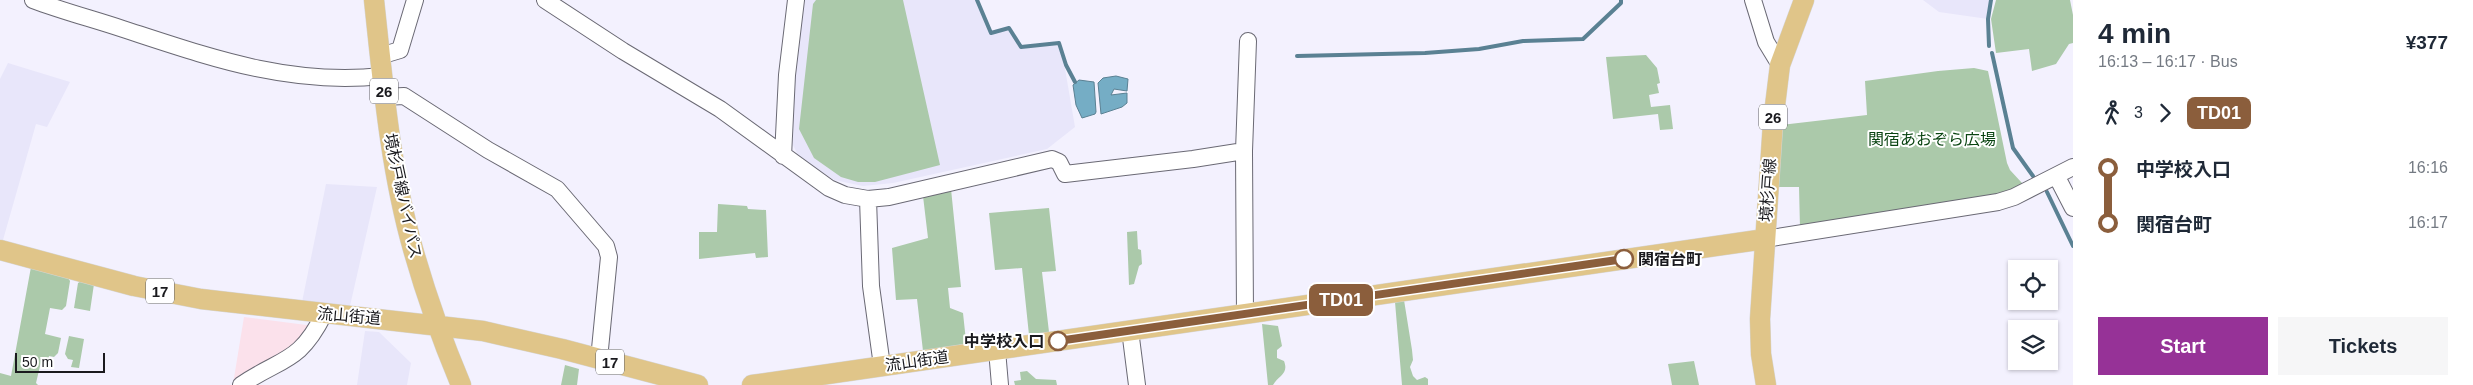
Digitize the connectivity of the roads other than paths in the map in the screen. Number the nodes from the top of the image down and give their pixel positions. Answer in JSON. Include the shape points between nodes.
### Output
{"nodes":[{"id":1,"x":33,"y":0,"type":"edge"},
{"id":2,"x":374,"y":0,"type":"edge"},
{"id":3,"x":415,"y":0,"type":"edge"},
{"id":4,"x":545,"y":0,"type":"edge"},
{"id":5,"x":796,"y":0,"type":"edge"},
{"id":6,"x":1753,"y":0,"type":"edge"},
{"id":7,"x":1804,"y":0,"type":"edge"},
{"id":8,"x":1248,"y":41,"type":"dead end"},
{"id":9,"x":1780,"y":65,"type":"junction"},
{"id":10,"x":381,"y":66,"type":"junction"},
{"id":11,"x":384,"y":97,"type":"junction"},
{"id":12,"x":1244,"y":151,"type":"junction"},
{"id":13,"x":783,"y":156,"type":"junction"},
{"id":14,"x":2073,"y":167,"type":"edge"},
{"id":15,"x":2057,"y":177,"type":"junction"},
{"id":16,"x":868,"y":199,"type":"junction"},
{"id":17,"x":2073,"y":208,"type":"edge"},
{"id":18,"x":1764,"y":239,"type":"junction"},
{"id":19,"x":0,"y":250,"type":"edge"},
{"id":20,"x":324,"y":314,"type":"junction"},
{"id":21,"x":1245,"y":314,"type":"junction"},
{"id":22,"x":437,"y":325,"type":"junction"},
{"id":23,"x":1130,"y":330,"type":"junction"},
{"id":24,"x":997,"y":350,"type":"junction"},
{"id":25,"x":599,"y":359,"type":"junction"},
{"id":26,"x":882,"y":366,"type":"junction"},
{"id":27,"x":246,"y":383,"type":"edge"},
{"id":28,"x":673,"y":383,"type":"edge"},
{"id":29,"x":461,"y":385,"type":"edge"},
{"id":30,"x":698,"y":385,"type":"edge"},
{"id":31,"x":752,"y":385,"type":"edge"},
{"id":32,"x":1000,"y":385,"type":"edge"},
{"id":33,"x":1137,"y":385,"type":"edge"},
{"id":34,"x":1766,"y":385,"type":"edge"}],
"edges":[{"from":1,"to":10,"type":"street","via":[[198,54],[261,71],[362,78]]},
{"from":2,"to":10,"type":"main road","name":"境杉戸線バイパス","number":"26"},
{"from":3,"to":10,"type":"street","via":[[400,50]]},
{"from":4,"to":13,"type":"street","via":[[720,109]]},
{"from":5,"to":13,"type":"street","via":[[787,75]]},
{"from":6,"to":9,"type":"street","via":[[1766,42]]},
{"from":7,"to":9,"type":"main road","name":"境杉戸線","number":"26"},
{"from":8,"to":12,"type":"street"},
{"from":9,"to":18,"type":"main road","name":"境杉戸線","number":"26"},
{"from":10,"to":11,"type":"main road","name":"境杉戸線バイパス","number":"26"},
{"from":11,"to":22,"type":"main road","name":"境杉戸線バイパス","number":"26","via":[[412,247]]},
{"from":11,"to":25,"type":"street","via":[[404,96],[488,150],[557,189],[577,210],[606,246],[609,257]]},
{"from":12,"to":16,"type":"street","via":[[1065,174],[1059,162],[1052,160]]},
{"from":12,"to":21,"type":"street"},
{"from":13,"to":16,"type":"street","via":[[829,188]]},
{"from":14,"to":15,"type":"street"},
{"from":15,"to":17,"type":"street"},
{"from":15,"to":18,"type":"street","via":[[1998,202]]},
{"from":16,"to":26,"type":"street","via":[[871,286]]},
{"from":18,"to":21,"type":"main road","name":"流山街道"},
{"from":18,"to":34,"type":"main road","name":"境杉戸線","number":"26","via":[[1759,337]]},
{"from":19,"to":20,"type":"main road","name":"流山街道","number":"17","via":[[134,286],[236,304]]},
{"from":20,"to":22,"type":"main road","name":"流山街道","number":"17"},
{"from":20,"to":27,"type":"street","via":[[301,350]]},
{"from":21,"to":23,"type":"main road","name":"流山街道"},
{"from":22,"to":25,"type":"main road","name":"流山街道","number":"17","via":[[483,331]]},
{"from":22,"to":29,"type":"main road","name":"境杉戸線バイパス"},
{"from":23,"to":24,"type":"main road","name":"流山街道"},
{"from":23,"to":33,"type":"street"},
{"from":24,"to":26,"type":"main road","name":"流山街道"},
{"from":24,"to":32,"type":"street"},
{"from":25,"to":28,"type":"main road","name":"流山街道","number":"17"},
{"from":26,"to":31,"type":"main road","name":"流山街道"},
{"from":28,"to":30,"type":"main road","name":"流山街道","number":"17"}]}
